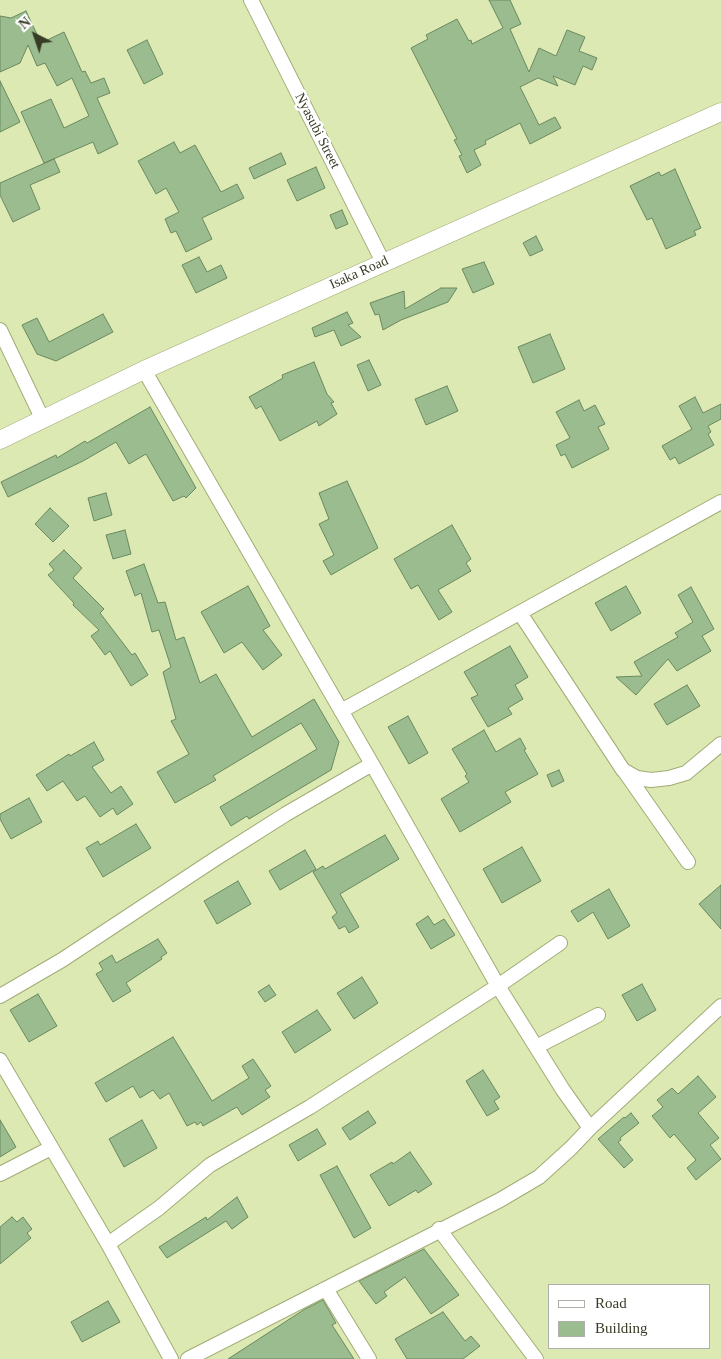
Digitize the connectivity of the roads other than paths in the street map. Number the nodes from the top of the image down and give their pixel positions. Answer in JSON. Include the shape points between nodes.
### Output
{"nodes":[{"id":1,"x":251,"y":0,"type":"edge"},
{"id":2,"x":721,"y":112,"type":"edge"},
{"id":3,"x":383,"y":262,"type":"junction"},
{"id":4,"x":0,"y":330,"type":"edge"},
{"id":5,"x":144,"y":370,"type":"junction"},
{"id":6,"x":43,"y":420,"type":"junction"},
{"id":7,"x":0,"y":440,"type":"edge"},
{"id":8,"x":721,"y":502,"type":"edge"},
{"id":9,"x":520,"y":613,"type":"junction"},
{"id":10,"x":340,"y":711,"type":"junction"},
{"id":11,"x":721,"y":744,"type":"edge"},
{"id":12,"x":372,"y":764,"type":"junction"},
{"id":13,"x":623,"y":770,"type":"junction"},
{"id":14,"x":688,"y":862,"type":"dead end"},
{"id":15,"x":560,"y":943,"type":"dead end"},
{"id":16,"x":498,"y":986,"type":"junction"},
{"id":17,"x":0,"y":996,"type":"edge"},
{"id":18,"x":721,"y":1006,"type":"edge"},
{"id":19,"x":598,"y":1015,"type":"dead end"},
{"id":20,"x":536,"y":1047,"type":"junction"},
{"id":21,"x":0,"y":1060,"type":"edge"},
{"id":22,"x":590,"y":1128,"type":"junction"},
{"id":23,"x":51,"y":1148,"type":"junction"},
{"id":24,"x":0,"y":1174,"type":"edge"},
{"id":25,"x":439,"y":1230,"type":"junction"},
{"id":26,"x":108,"y":1244,"type":"junction"},
{"id":27,"x":326,"y":1289,"type":"junction"},
{"id":28,"x":171,"y":1359,"type":"edge"},
{"id":29,"x":188,"y":1359,"type":"edge"},
{"id":30,"x":369,"y":1359,"type":"edge"},
{"id":31,"x":536,"y":1359,"type":"edge"}],
"edges":[{"from":1,"to":3,"type":"street","name":"Nyasubi Street"},
{"from":2,"to":3,"type":"street","name":"Isaka Road"},
{"from":3,"to":5,"type":"street","name":"Isaka Road"},
{"from":4,"to":6,"type":"street"},
{"from":5,"to":6,"type":"street","name":"Isaka Road"},
{"from":5,"to":10,"type":"street"},
{"from":6,"to":7,"type":"street","name":"Isaka Road"},
{"from":8,"to":9,"type":"street"},
{"from":9,"to":10,"type":"street"},
{"from":9,"to":13,"type":"street"},
{"from":10,"to":12,"type":"street"},
{"from":11,"to":13,"type":"street","via":[[686,773],[668,778],[637,778]]},
{"from":12,"to":16,"type":"street"},
{"from":12,"to":17,"type":"street","via":[[278,819],[62,960]]},
{"from":13,"to":14,"type":"street"},
{"from":15,"to":16,"type":"street"},
{"from":16,"to":20,"type":"street"},
{"from":16,"to":26,"type":"street","via":[[310,1107],[210,1165]]},
{"from":18,"to":22,"type":"street"},
{"from":19,"to":20,"type":"street"},
{"from":20,"to":22,"type":"street"},
{"from":21,"to":23,"type":"street"},
{"from":22,"to":25,"type":"street","via":[[539,1177]]},
{"from":23,"to":24,"type":"street"},
{"from":23,"to":26,"type":"street"},
{"from":25,"to":27,"type":"street"},
{"from":25,"to":31,"type":"street"},
{"from":26,"to":28,"type":"street"},
{"from":27,"to":29,"type":"street"},
{"from":27,"to":30,"type":"street"}]}
